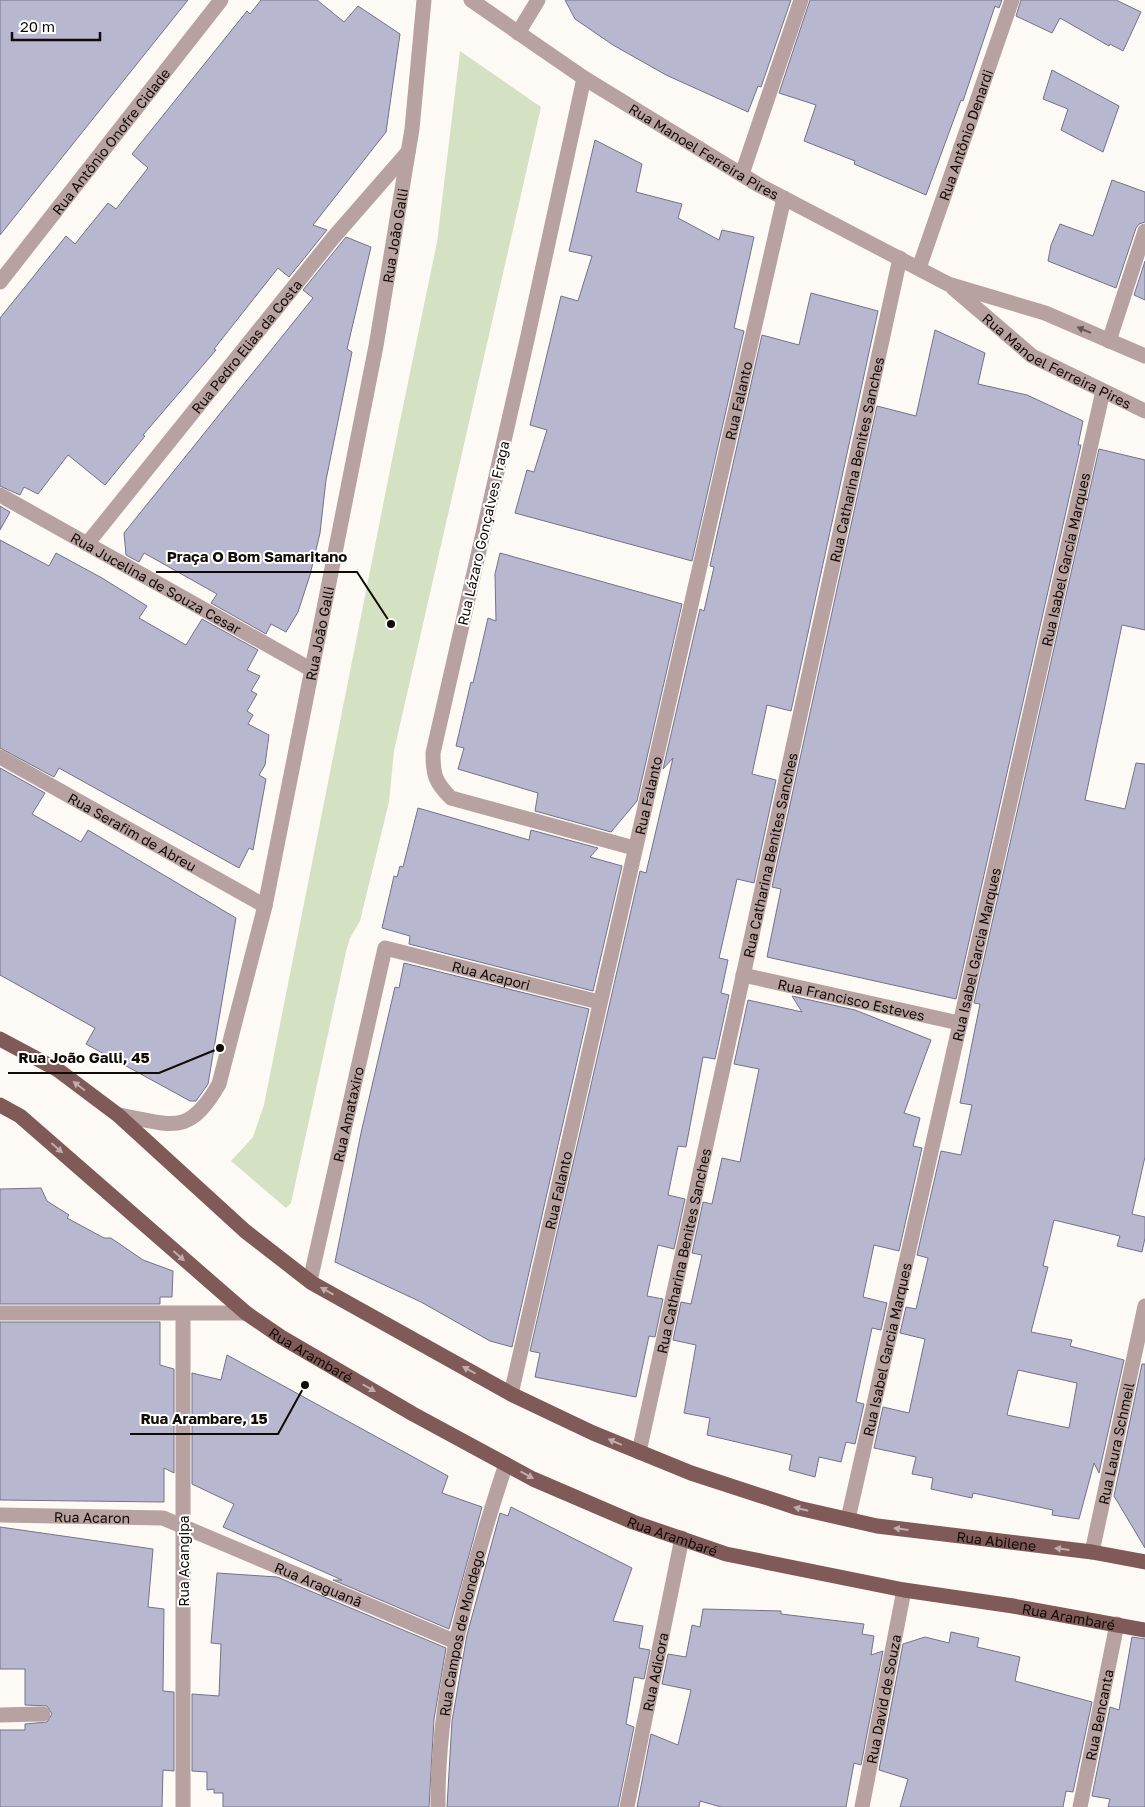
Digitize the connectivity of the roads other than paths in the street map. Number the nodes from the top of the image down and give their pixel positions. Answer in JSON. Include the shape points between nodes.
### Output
{"nodes":[{"id":1,"x":221,"y":0,"type":"edge"},
{"id":2,"x":424,"y":0,"type":"edge"},
{"id":3,"x":471,"y":0,"type":"edge"},
{"id":4,"x":538,"y":0,"type":"edge"},
{"id":5,"x":801,"y":0,"type":"edge"},
{"id":6,"x":1012,"y":0,"type":"edge"},
{"id":7,"x":518,"y":33,"type":"junction"},
{"id":8,"x":584,"y":78,"type":"junction"},
{"id":9,"x":408,"y":152,"type":"junction"},
{"id":10,"x":742,"y":174,"type":"junction"},
{"id":11,"x":784,"y":198,"type":"junction"},
{"id":12,"x":1145,"y":231,"type":"edge"},
{"id":13,"x":900,"y":258,"type":"junction"},
{"id":14,"x":919,"y":268,"type":"junction"},
{"id":15,"x":0,"y":282,"type":"edge"},
{"id":16,"x":948,"y":284,"type":"junction"},
{"id":17,"x":1109,"y":341,"type":"junction"},
{"id":18,"x":1145,"y":356,"type":"edge"},
{"id":19,"x":1103,"y":391,"type":"junction"},
{"id":20,"x":1145,"y":411,"type":"edge"},
{"id":21,"x":0,"y":495,"type":"edge"},
{"id":22,"x":87,"y":544,"type":"junction"},
{"id":23,"x":312,"y":670,"type":"junction"},
{"id":24,"x":0,"y":757,"type":"edge"},
{"id":25,"x":634,"y":848,"type":"junction"},
{"id":26,"x":265,"y":906,"type":"junction"},
{"id":27,"x":385,"y":948,"type":"joint"},
{"id":28,"x":743,"y":975,"type":"junction"},
{"id":29,"x":599,"y":1002,"type":"junction"},
{"id":30,"x":959,"y":1023,"type":"junction"},
{"id":31,"x":0,"y":1039,"type":"edge"},
{"id":32,"x":0,"y":1105,"type":"edge"},
{"id":33,"x":118,"y":1115,"type":"junction"},
{"id":34,"x":310,"y":1281,"type":"junction"},
{"id":35,"x":1145,"y":1306,"type":"edge"},
{"id":36,"x":0,"y":1313,"type":"edge"},
{"id":37,"x":246,"y":1313,"type":"junction"},
{"id":38,"x":183,"y":1314,"type":"junction"},
{"id":39,"x":511,"y":1394,"type":"junction"},
{"id":40,"x":638,"y":1452,"type":"junction"},
{"id":41,"x":506,"y":1464,"type":"junction"},
{"id":42,"x":0,"y":1515,"type":"edge"},
{"id":43,"x":848,"y":1519,"type":"junction"},
{"id":44,"x":182,"y":1525,"type":"junction"},
{"id":45,"x":682,"y":1538,"type":"junction"},
{"id":46,"x":1092,"y":1552,"type":"junction"},
{"id":47,"x":1145,"y":1562,"type":"edge"},
{"id":48,"x":904,"y":1590,"type":"junction"},
{"id":49,"x":1117,"y":1624,"type":"junction"},
{"id":50,"x":1145,"y":1630,"type":"edge"},
{"id":51,"x":456,"y":1642,"type":"junction"},
{"id":52,"x":43,"y":1714,"type":"dead end"},
{"id":53,"x":0,"y":1715,"type":"edge"},
{"id":54,"x":183,"y":1807,"type":"edge"},
{"id":55,"x":438,"y":1807,"type":"edge"},
{"id":56,"x":627,"y":1807,"type":"edge"},
{"id":57,"x":862,"y":1807,"type":"edge"},
{"id":58,"x":1080,"y":1807,"type":"edge"}],
"edges":[{"from":1,"to":15,"type":"street","name":"Rua Antônio Onofre Cidade"},
{"from":2,"to":9,"type":"street","name":"Rua João Galli"},
{"from":3,"to":7,"type":"street","name":"Rua Manoel Ferreira Pires"},
{"from":4,"to":7,"type":"street"},
{"from":5,"to":10,"type":"street"},
{"from":6,"to":14,"type":"street","name":"Rua Antônio Denardi"},
{"from":7,"to":8,"type":"street","name":"Rua Manoel Ferreira Pires"},
{"from":8,"to":10,"type":"street","name":"Rua Manoel Ferreira Pires"},
{"from":8,"to":25,"type":"street","name":"Rua Lázaro Gonçalves Fraga","via":[[528,340],[433,753],[433,774],[451,798]]},
{"from":9,"to":22,"type":"street","name":"Rua Pedro Elias da Costa","via":[[333,238]]},
{"from":9,"to":23,"type":"street","name":"Rua João Galli","via":[[376,346]]},
{"from":10,"to":11,"type":"street","name":"Rua Manoel Ferreira Pires"},
{"from":11,"to":13,"type":"street","name":"Rua Manoel Ferreira Pires"},
{"from":11,"to":25,"type":"street","name":"Rua Falanto"},
{"from":12,"to":17,"type":"street"},
{"from":13,"to":14,"type":"street","name":"Rua Manoel Ferreira Pires"},
{"from":13,"to":28,"type":"street","name":"Rua Catharina Benites Sanches"},
{"from":14,"to":16,"type":"street","name":"Rua Manoel Ferreira Pires"},
{"from":17,"to":16,"type":"street","name":"Rua Manoel Ferreira Pires","one_way":true,"via":[[1044,313]]},
{"from":16,"to":19,"type":"street","name":"Rua Manoel Ferreira Pires","via":[[1032,356]]},
{"from":17,"to":18,"type":"street","name":"Rua Manoel Ferreira Pires"},
{"from":19,"to":20,"type":"street","name":"Rua Manoel Ferreira Pires"},
{"from":19,"to":30,"type":"street","name":"Rua Isabel Garcia Marques"},
{"from":21,"to":22,"type":"street","name":"Rua Jucelina de Souza Cesar"},
{"from":22,"to":23,"type":"street","name":"Rua Jucelina de Souza Cesar"},
{"from":23,"to":26,"type":"street","name":"Rua João Galli"},
{"from":24,"to":26,"type":"street","name":"Rua Serafim de Abreu"},
{"from":25,"to":29,"type":"street","name":"Rua Falanto"},
{"from":26,"to":33,"type":"street","name":"Rua João Galli","via":[[219,1084],[206,1106],[191,1119],[176,1125]]},
{"from":27,"to":29,"type":"street","name":"Rua Acapori"},
{"from":27,"to":34,"type":"street","name":"Rua Amataxiro"},
{"from":28,"to":30,"type":"street","name":"Rua Francisco Esteves"},
{"from":28,"to":40,"type":"street","name":"Rua Catharina Benites Sanches"},
{"from":29,"to":39,"type":"street","name":"Rua Falanto"},
{"from":30,"to":43,"type":"street","name":"Rua Isabel Garcia Marques"},
{"from":33,"to":31,"type":"main road","one_way":true,"via":[[58,1070]]},
{"from":32,"to":37,"type":"main road","name":"Rua Arambaré","one_way":true,"via":[[20,1116]]},
{"from":33,"to":34,"type":"main road","via":[[246,1231]]},
{"from":39,"to":34,"type":"main road","one_way":true},
{"from":35,"to":46,"type":"street","name":"Rua Laura Schmeil"},
{"from":36,"to":38,"type":"street"},
{"from":37,"to":38,"type":"street"},
{"from":37,"to":41,"type":"main road","name":"Rua Arambaré","one_way":true,"via":[[413,1414]]},
{"from":38,"to":44,"type":"street","name":"Rua Acangipa"},
{"from":40,"to":39,"type":"main road","one_way":true},
{"from":43,"to":40,"type":"main road","one_way":true,"via":[[798,1508]]},
{"from":41,"to":45,"type":"main road","name":"Rua Arambaré","one_way":true,"via":[[633,1522]]},
{"from":41,"to":51,"type":"street","name":"Rua Campos de Mondego"},
{"from":42,"to":44,"type":"street","name":"Rua Acaron","via":[[145,1516]]},
{"from":46,"to":43,"type":"main road","name":"Rua Abilene","one_way":true,"via":[[877,1526]]},
{"from":44,"to":51,"type":"street","name":"Rua Araguanã"},
{"from":44,"to":54,"type":"street","name":"Rua Acangipa"},
{"from":45,"to":48,"type":"main road","name":"Rua Arambaré","via":[[726,1554]]},
{"from":45,"to":56,"type":"street","name":"Rua Adicora"},
{"from":46,"to":47,"type":"main road","name":"Rua Abilene"},
{"from":48,"to":49,"type":"main road","name":"Rua Arambaré"},
{"from":48,"to":57,"type":"street","name":"Rua David de Souza"},
{"from":49,"to":50,"type":"main road","name":"Rua Arambaré"},
{"from":49,"to":58,"type":"street","name":"Rua Bencanta"},
{"from":51,"to":55,"type":"street","name":"Rua Campos de Mondego","via":[[441,1736]]},
{"from":52,"to":53,"type":"street"}]}
